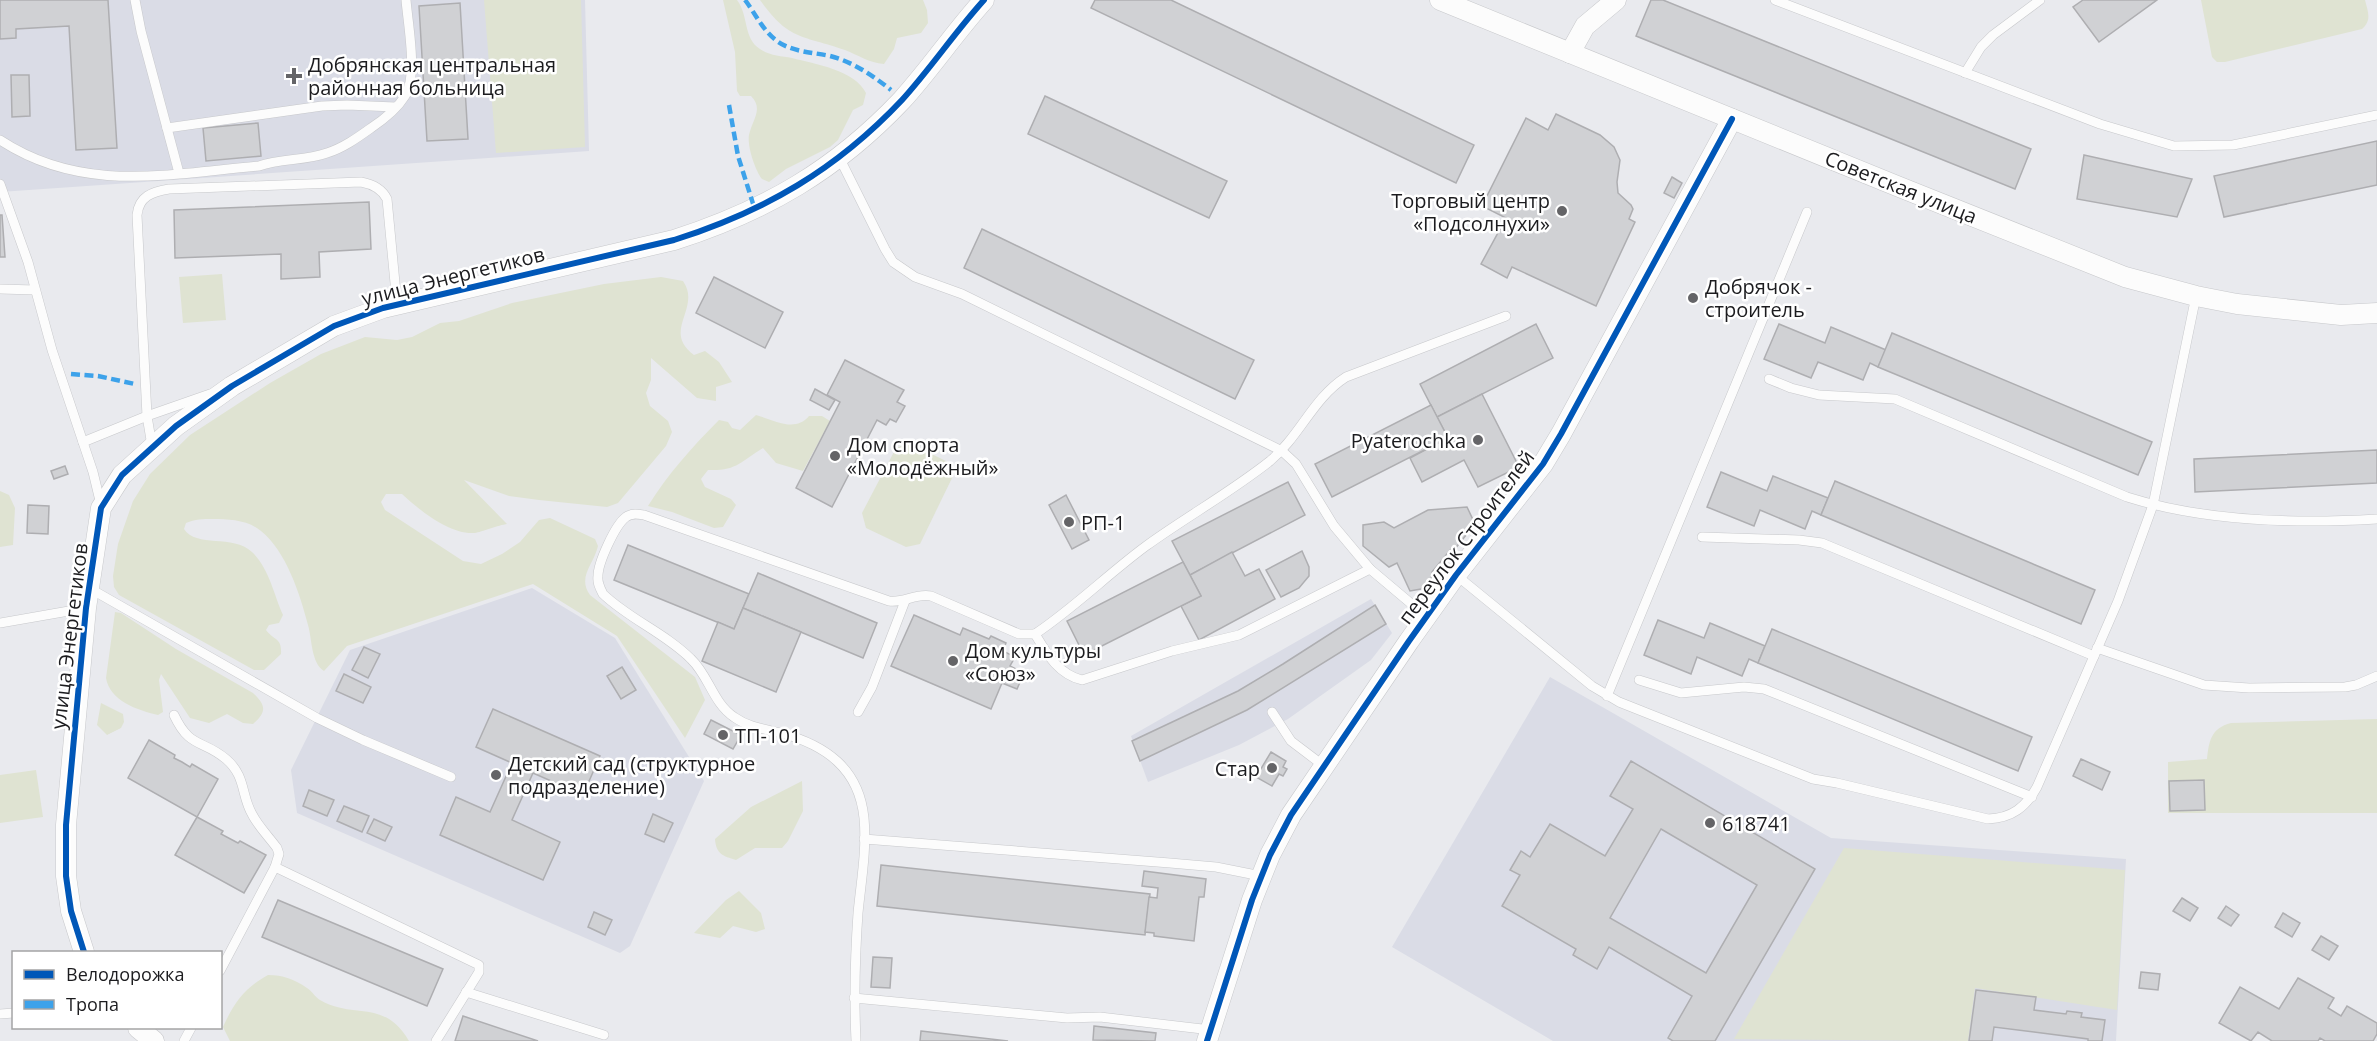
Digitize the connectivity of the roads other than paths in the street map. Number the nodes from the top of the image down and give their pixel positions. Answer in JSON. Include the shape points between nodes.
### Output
{"nodes":[{"id":1,"x":135,"y":0,"type":"edge"},
{"id":2,"x":406,"y":0,"type":"edge"},
{"id":3,"x":984,"y":0,"type":"edge"},
{"id":4,"x":1440,"y":0,"type":"edge"},
{"id":5,"x":1616,"y":0,"type":"edge"},
{"id":6,"x":1775,"y":0,"type":"edge"},
{"id":7,"x":2040,"y":0,"type":"edge"},
{"id":8,"x":1570,"y":52,"type":"junction"},
{"id":9,"x":1965,"y":73,"type":"junction"},
{"id":10,"x":395,"y":107,"type":"junction"},
{"id":11,"x":2377,"y":115,"type":"edge"},
{"id":12,"x":1732,"y":118,"type":"junction"},
{"id":13,"x":167,"y":128,"type":"junction"},
{"id":14,"x":0,"y":140,"type":"edge"},
{"id":15,"x":839,"y":157,"type":"junction"},
{"id":16,"x":179,"y":173,"type":"junction"},
{"id":17,"x":0,"y":184,"type":"edge"},
{"id":18,"x":1807,"y":212,"type":"dead end"},
{"id":19,"x":0,"y":289,"type":"edge"},
{"id":20,"x":35,"y":290,"type":"junction"},
{"id":21,"x":2196,"y":297,"type":"junction"},
{"id":22,"x":397,"y":304,"type":"junction"},
{"id":23,"x":2377,"y":313,"type":"edge"},
{"id":24,"x":1506,"y":316,"type":"dead end"},
{"id":25,"x":1769,"y":379,"type":"dead end"},
{"id":26,"x":232,"y":386,"type":"junction"},
{"id":27,"x":147,"y":416,"type":"junction"},
{"id":28,"x":83,"y":442,"type":"junction"},
{"id":29,"x":152,"y":446,"type":"junction"},
{"id":30,"x":1282,"y":451,"type":"junction"},
{"id":31,"x":2152,"y":505,"type":"junction"},
{"id":32,"x":101,"y":508,"type":"junction"},
{"id":33,"x":2377,"y":519,"type":"edge"},
{"id":34,"x":1702,"y":537,"type":"dead end"},
{"id":35,"x":1370,"y":568,"type":"junction"},
{"id":36,"x":1456,"y":575,"type":"junction"},
{"id":37,"x":87,"y":598,"type":"junction"},
{"id":38,"x":905,"y":601,"type":"junction"},
{"id":39,"x":1427,"y":617,"type":"junction"},
{"id":40,"x":0,"y":622,"type":"edge"},
{"id":41,"x":1035,"y":634,"type":"junction"},
{"id":42,"x":2096,"y":652,"type":"junction"},
{"id":43,"x":2377,"y":676,"type":"edge"},
{"id":44,"x":1639,"y":680,"type":"dead end"},
{"id":45,"x":1607,"y":696,"type":"junction"},
{"id":46,"x":858,"y":712,"type":"dead end"},
{"id":47,"x":1272,"y":712,"type":"dead end"},
{"id":48,"x":174,"y":715,"type":"dead end"},
{"id":49,"x":1324,"y":766,"type":"junction"},
{"id":50,"x":451,"y":777,"type":"dead end"},
{"id":51,"x":2032,"y":797,"type":"junction"},
{"id":52,"x":864,"y":839,"type":"junction"},
{"id":53,"x":275,"y":867,"type":"junction"},
{"id":54,"x":1261,"y":876,"type":"junction"},
{"id":55,"x":84,"y":951,"type":"edge"},
{"id":56,"x":222,"y":967,"type":"edge"},
{"id":57,"x":466,"y":992,"type":"junction"},
{"id":58,"x":854,"y":998,"type":"junction"},
{"id":59,"x":139,"y":1029,"type":"edge"},
{"id":60,"x":604,"y":1035,"type":"dead end"},
{"id":61,"x":1209,"y":1035,"type":"edge"},
{"id":62,"x":154,"y":1041,"type":"edge"},
{"id":63,"x":436,"y":1041,"type":"edge"},
{"id":64,"x":856,"y":1041,"type":"edge"}],
"edges":[{"from":1,"to":13,"type":"lane"},
{"from":2,"to":10,"type":"lane","via":[[410,82]]},
{"from":3,"to":15,"type":"street","name":"улица Энергетиков","via":[[902,100]]},
{"from":4,"to":8,"type":"street","name":"Советская улица"},
{"from":5,"to":8,"type":"street","via":[[1585,26]]},
{"from":6,"to":9,"type":"lane"},
{"from":7,"to":9,"type":"lane","via":[[1993,35]]},
{"from":8,"to":12,"type":"street","name":"Советская улица"},
{"from":9,"to":11,"type":"lane","via":[[2100,124],[2174,146],[2233,146]]},
{"from":10,"to":13,"type":"lane","via":[[322,106]]},
{"from":10,"to":16,"type":"lane","via":[[357,138],[328,153],[259,166]]},
{"from":12,"to":21,"type":"street","name":"Советская улица","via":[[2116,273]]},
{"from":12,"to":36,"type":"street","name":"переулок Строителей","via":[[1543,464]]},
{"from":13,"to":16,"type":"lane"},
{"from":14,"to":16,"type":"lane","via":[[48,164],[89,175]]},
{"from":15,"to":22,"type":"street","name":"улица Энергетиков","via":[[792,191],[710,229]]},
{"from":15,"to":30,"type":"lane","via":[[885,249],[904,271],[962,294]]},
{"from":17,"to":20,"type":"lane"},
{"from":18,"to":45,"type":"lane"},
{"from":19,"to":20,"type":"lane"},
{"from":20,"to":28,"type":"lane"},
{"from":21,"to":23,"type":"street","name":"Советская улица","via":[[2341,315]]},
{"from":21,"to":31,"type":"lane"},
{"from":22,"to":26,"type":"street","name":"улица Энергетиков","via":[[334,326]]},
{"from":22,"to":27,"type":"lane","via":[[387,199],[372,185],[362,182],[155,191],[142,201],[137,215]]},
{"from":24,"to":30,"type":"lane","via":[[1346,377],[1332,386]]},
{"from":25,"to":31,"type":"lane","via":[[1819,394],[1894,399]]},
{"from":26,"to":27,"type":"lane"},
{"from":26,"to":29,"type":"street","name":"улица Энергетиков"},
{"from":27,"to":28,"type":"lane"},
{"from":27,"to":29,"type":"lane"},
{"from":28,"to":32,"type":"lane"},
{"from":29,"to":32,"type":"street","name":"улица Энергетиков","via":[[122,475]]},
{"from":30,"to":35,"type":"lane","via":[[1296,464],[1334,526]]},
{"from":30,"to":41,"type":"lane","via":[[1144,548]]},
{"from":31,"to":33,"type":"lane","via":[[2296,522]]},
{"from":31,"to":42,"type":"lane"},
{"from":32,"to":37,"type":"street","name":"улица Энергетиков"},
{"from":34,"to":42,"type":"lane","via":[[1822,543]]},
{"from":35,"to":39,"type":"lane"},
{"from":35,"to":41,"type":"lane","via":[[1239,634],[1083,680],[1059,668]]},
{"from":36,"to":39,"type":"street","name":"переулок Строителей"},
{"from":36,"to":45,"type":"lane"},
{"from":37,"to":40,"type":"lane"},
{"from":37,"to":50,"type":"lane","via":[[317,718]]},
{"from":37,"to":55,"type":"street","name":"улица Энергетиков","via":[[66,850],[71,911]]},
{"from":38,"to":41,"type":"lane","via":[[921,594],[931,596],[1019,634]]},
{"from":38,"to":46,"type":"lane","via":[[872,687]]},
{"from":38,"to":52,"type":"lane","via":[[889,601],[636,514],[624,518],[617,527],[598,573],[603,594],[693,660],[720,704],[733,717],[755,728],[814,745],[843,767],[859,794]]},
{"from":39,"to":49,"type":"street","name":"переулок Строителей"},
{"from":42,"to":43,"type":"lane","via":[[2222,687],[2345,687]]},
{"from":42,"to":51,"type":"lane"},
{"from":44,"to":51,"type":"lane","via":[[1681,693],[1764,688]]},
{"from":45,"to":51,"type":"lane","via":[[1813,779],[1988,819],[2008,816]]},
{"from":47,"to":49,"type":"lane","via":[[1291,741]]},
{"from":48,"to":53,"type":"lane","via":[[185,735],[226,759],[243,782],[251,812],[277,848]]},
{"from":49,"to":54,"type":"street","name":"переулок Строителей","via":[[1286,825]]},
{"from":52,"to":54,"type":"lane","via":[[1182,864]]},
{"from":52,"to":58,"type":"lane"},
{"from":53,"to":56,"type":"lane"},
{"from":53,"to":57,"type":"lane","via":[[476,962],[480,968]]},
{"from":54,"to":61,"type":"street","name":"переулок Строителей"},
{"from":57,"to":60,"type":"lane"},
{"from":57,"to":63,"type":"lane"},
{"from":58,"to":61,"type":"lane","via":[[1067,1018],[1145,1020]]},
{"from":58,"to":64,"type":"lane"},
{"from":59,"to":62,"type":"street"}]}
